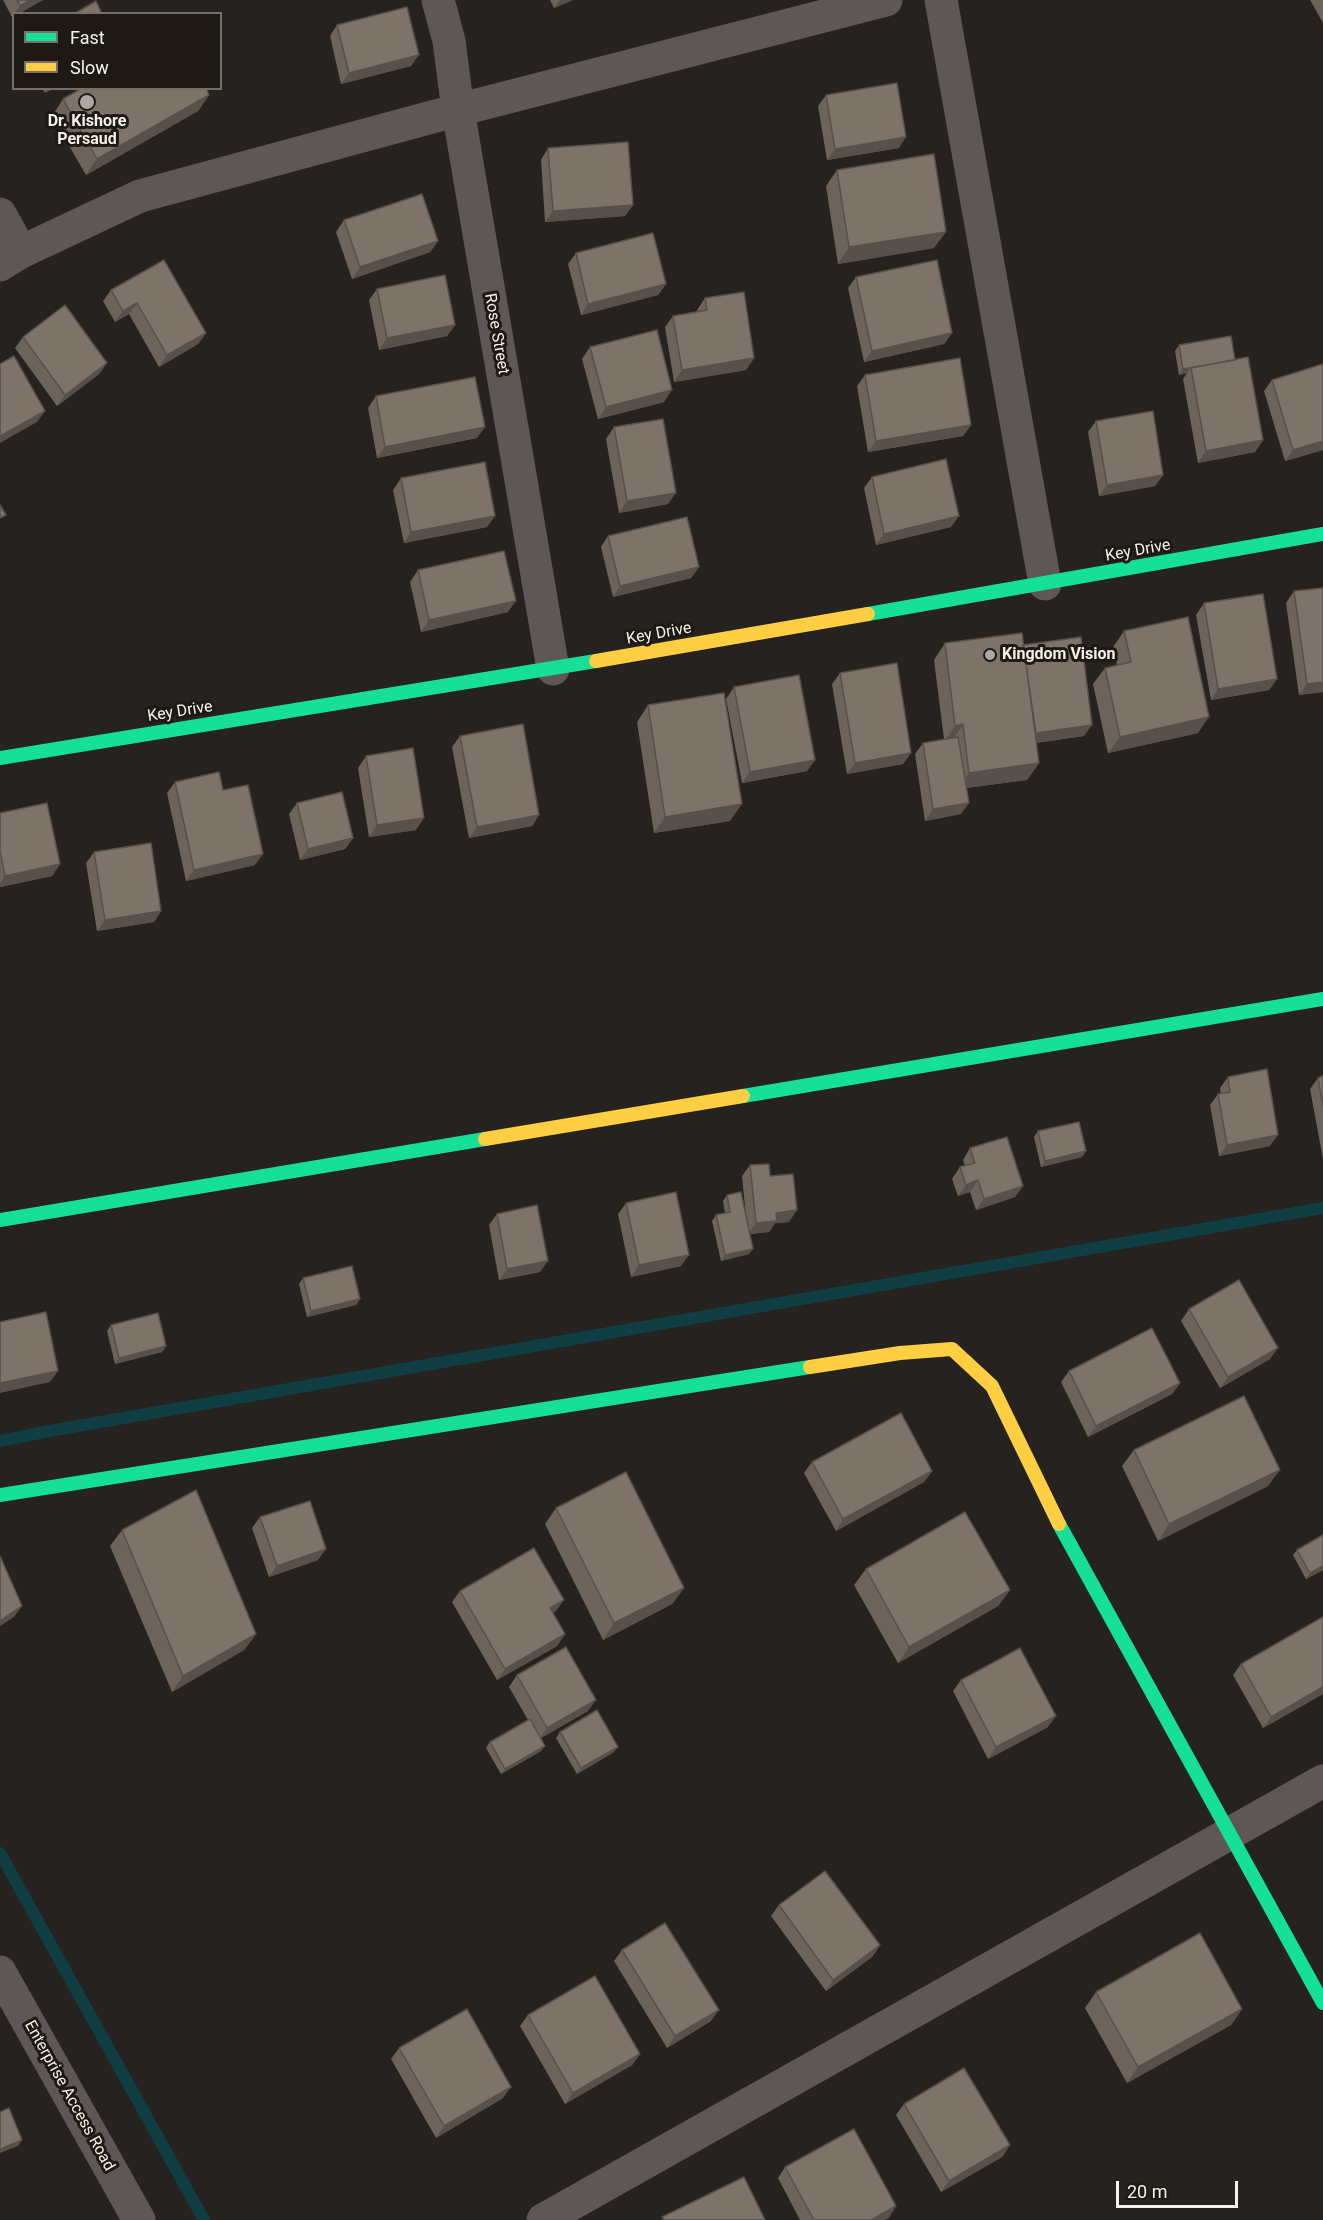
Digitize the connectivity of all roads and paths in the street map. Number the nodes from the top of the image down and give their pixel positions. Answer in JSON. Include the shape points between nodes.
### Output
{"nodes":[{"id":1,"x":438,"y":0,"type":"edge"},
{"id":2,"x":886,"y":0,"type":"edge"},
{"id":3,"x":941,"y":0,"type":"edge"},
{"id":4,"x":458,"y":110,"type":"junction"},
{"id":5,"x":0,"y":214,"type":"edge"},
{"id":6,"x":11,"y":259,"type":"edge"},
{"id":7,"x":1323,"y":534,"type":"edge"},
{"id":8,"x":1045,"y":584,"type":"junction"},
{"id":9,"x":553,"y":669,"type":"junction"},
{"id":10,"x":0,"y":758,"type":"edge"},
{"id":11,"x":1323,"y":999,"type":"edge"},
{"id":12,"x":0,"y":1220,"type":"edge"},
{"id":13,"x":0,"y":1495,"type":"edge"},
{"id":14,"x":1323,"y":1781,"type":"edge"},
{"id":15,"x":1229,"y":1834,"type":"junction"},
{"id":16,"x":0,"y":1972,"type":"edge"},
{"id":17,"x":1323,"y":2003,"type":"edge"},
{"id":18,"x":139,"y":2220,"type":"edge"},
{"id":19,"x":543,"y":2220,"type":"edge"}],
"edges":[{"from":1,"to":4,"type":"street","name":"Rose Street","via":[[449,41]]},
{"from":2,"to":4,"type":"street"},
{"from":3,"to":8,"type":"street"},
{"from":4,"to":6,"type":"street","via":[[140,196]]},
{"from":4,"to":9,"type":"street","name":"Rose Street"},
{"from":5,"to":6,"type":"street"},
{"from":7,"to":8,"type":"street","name":"Key Drive"},
{"from":8,"to":9,"type":"street","name":"Key Drive"},
{"from":9,"to":10,"type":"street","name":"Key Drive"},
{"from":11,"to":12,"type":"street"},
{"from":13,"to":15,"type":"street","via":[[888,1355],[952,1349],[992,1386],[1056,1519]]},
{"from":14,"to":15,"type":"street"},
{"from":15,"to":17,"type":"street"},
{"from":15,"to":19,"type":"street"},
{"from":16,"to":18,"type":"street","name":"Enterprise Access Road"}]}
